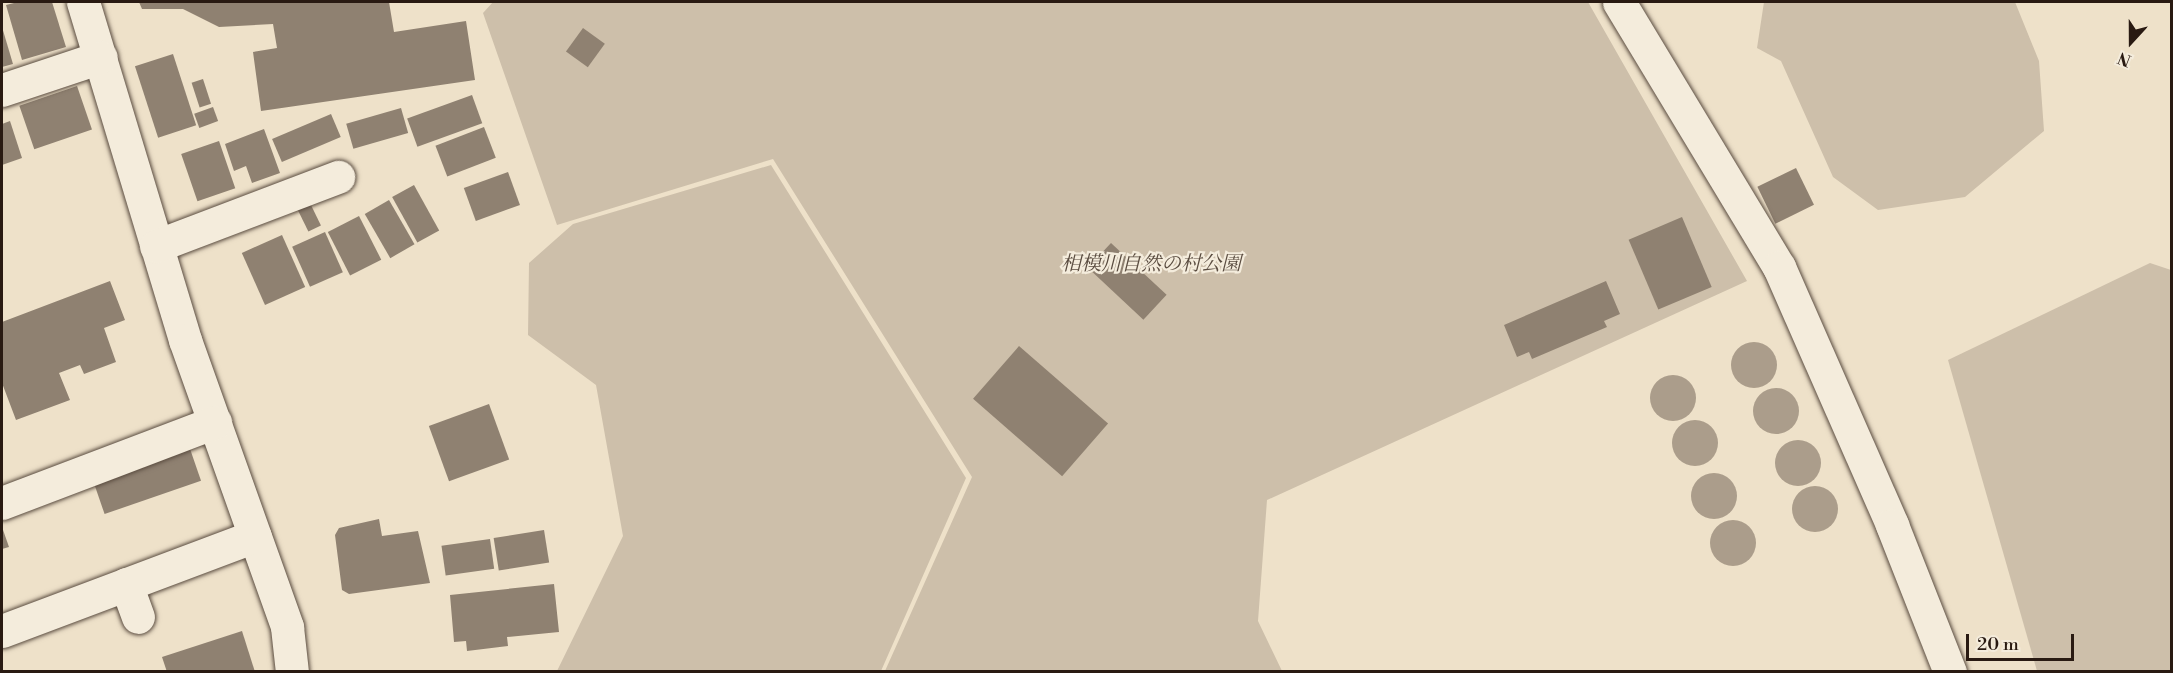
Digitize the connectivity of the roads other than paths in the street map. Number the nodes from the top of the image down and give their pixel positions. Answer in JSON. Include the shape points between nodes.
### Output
{"nodes":[{"id":1,"x":83,"y":2,"type":"edge"},
{"id":2,"x":1619,"y":2,"type":"edge"},
{"id":3,"x":101,"y":57,"type":"junction"},
{"id":4,"x":2,"y":90,"type":"edge"},
{"id":5,"x":338,"y":177,"type":"dead end"},
{"id":6,"x":156,"y":246,"type":"junction"},
{"id":7,"x":215,"y":422,"type":"junction"},
{"id":8,"x":2,"y":503,"type":"edge"},
{"id":9,"x":255,"y":536,"type":"junction"},
{"id":10,"x":126,"y":585,"type":"junction"},
{"id":11,"x":138,"y":617,"type":"dead end"},
{"id":12,"x":2,"y":631,"type":"edge"},
{"id":13,"x":292,"y":672,"type":"edge"},
{"id":14,"x":1950,"y":672,"type":"edge"}],
"edges":[{"from":1,"to":3,"type":"street"},
{"from":2,"to":14,"type":"street","via":[[1779,267],[1892,525]]},
{"from":3,"to":4,"type":"street"},
{"from":3,"to":6,"type":"street"},
{"from":5,"to":6,"type":"street"},
{"from":6,"to":7,"type":"street"},
{"from":7,"to":8,"type":"street"},
{"from":7,"to":9,"type":"street"},
{"from":9,"to":10,"type":"street"},
{"from":9,"to":13,"type":"street","via":[[287,627]]},
{"from":10,"to":11,"type":"street"},
{"from":10,"to":12,"type":"street"}]}
